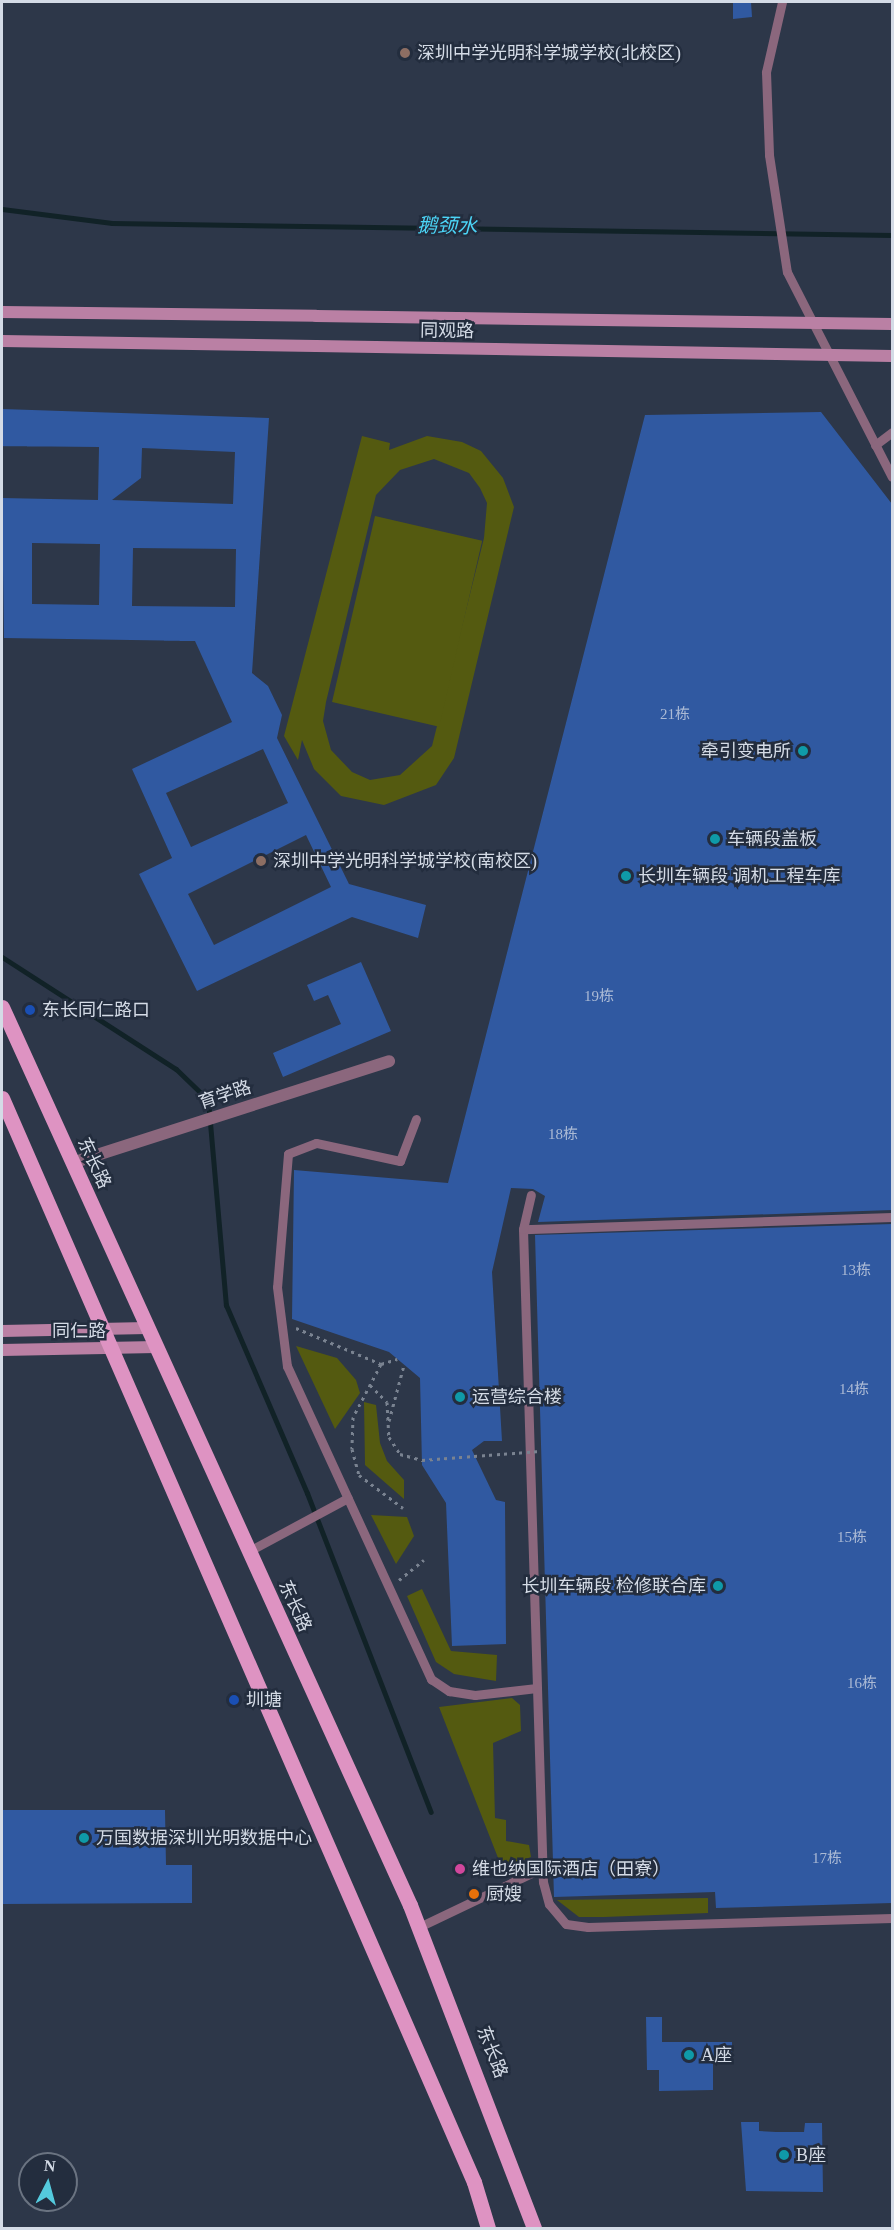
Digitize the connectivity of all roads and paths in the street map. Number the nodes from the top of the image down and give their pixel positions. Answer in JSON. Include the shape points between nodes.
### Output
{"nodes":[{"id":1,"x":782,"y":2,"type":"edge"},
{"id":2,"x":2,"y":312,"type":"edge"},
{"id":3,"x":892,"y":324,"type":"edge"},
{"id":4,"x":2,"y":341,"type":"edge"},
{"id":5,"x":892,"y":356,"type":"edge"},
{"id":6,"x":892,"y":432,"type":"edge"},
{"id":7,"x":875,"y":445,"type":"junction"},
{"id":8,"x":892,"y":477,"type":"edge"},
{"id":9,"x":2,"y":1007,"type":"edge"},
{"id":10,"x":389,"y":1061,"type":"dead end"},
{"id":11,"x":2,"y":1098,"type":"edge"},
{"id":12,"x":416,"y":1119,"type":"dead end"},
{"id":13,"x":72,"y":1163,"type":"junction"},
{"id":14,"x":531,"y":1195,"type":"dead end"},
{"id":15,"x":892,"y":1217,"type":"edge"},
{"id":16,"x":523,"y":1229,"type":"junction"},
{"id":17,"x":147,"y":1328,"type":"junction"},
{"id":18,"x":297,"y":1328,"type":"dead end"},
{"id":19,"x":106,"y":1329,"type":"junction"},
{"id":20,"x":2,"y":1331,"type":"edge"},
{"id":21,"x":156,"y":1347,"type":"junction"},
{"id":22,"x":114,"y":1349,"type":"junction"},
{"id":23,"x":2,"y":1350,"type":"edge"},
{"id":24,"x":397,"y":1359,"type":"dead end"},
{"id":25,"x":381,"y":1364,"type":"junction"},
{"id":26,"x":404,"y":1365,"type":"dead end"},
{"id":27,"x":370,"y":1385,"type":"junction"},
{"id":28,"x":388,"y":1426,"type":"junction"},
{"id":29,"x":540,"y":1451,"type":"dead end"},
{"id":30,"x":348,"y":1498,"type":"junction"},
{"id":31,"x":403,"y":1508,"type":"dead end"},
{"id":32,"x":249,"y":1551,"type":"junction"},
{"id":33,"x":423,"y":1560,"type":"dead end"},
{"id":34,"x":389,"y":1588,"type":"junction"},
{"id":35,"x":537,"y":1688,"type":"junction"},
{"id":36,"x":542,"y":1868,"type":"junction"},
{"id":37,"x":892,"y":1918,"type":"edge"},
{"id":38,"x":419,"y":1927,"type":"junction"},
{"id":39,"x":480,"y":2204,"type":"junction"},
{"id":40,"x":528,"y":2208,"type":"junction"},
{"id":41,"x":478,"y":2229,"type":"edge"},
{"id":42,"x":488,"y":2229,"type":"edge"},
{"id":43,"x":534,"y":2229,"type":"edge"},
{"id":44,"x":540,"y":2229,"type":"edge"}],
"edges":[{"from":1,"to":7,"type":"lane","via":[[768,52],[768,119],[787,272]]},
{"from":2,"to":3,"type":"street","name":"同观路","bridge":true},
{"from":4,"to":5,"type":"street","name":"同观路","bridge":true},
{"from":6,"to":7,"type":"lane"},
{"from":7,"to":8,"type":"lane"},
{"from":9,"to":13,"type":"main road","name":"东长路"},
{"from":10,"to":13,"type":"street","name":"育学路"},
{"from":11,"to":19,"type":"main road"},
{"from":12,"to":30,"type":"lane","via":[[400,1161],[316,1143],[288,1154],[277,1287],[287,1366]]},
{"from":13,"to":17,"type":"main road","name":"东长路"},
{"from":14,"to":16,"type":"lane"},
{"from":15,"to":16,"type":"lane"},
{"from":16,"to":35,"type":"lane"},
{"from":17,"to":19,"type":"street","name":"同仁路"},
{"from":17,"to":21,"type":"main road","name":"东长路"},
{"from":18,"to":25,"type":"path"},
{"from":19,"to":20,"type":"street","name":"同仁路"},
{"from":19,"to":22,"type":"main road"},
{"from":21,"to":22,"type":"street","name":"同仁路"},
{"from":21,"to":32,"type":"main road","name":"东长路"},
{"from":22,"to":23,"type":"street","name":"同仁路"},
{"from":22,"to":39,"type":"main road"},
{"from":24,"to":25,"type":"path"},
{"from":25,"to":27,"type":"path"},
{"from":26,"to":28,"type":"path"},
{"from":27,"to":28,"type":"path","via":[[387,1402]]},
{"from":27,"to":31,"type":"path","via":[[353,1417],[356,1467],[384,1499]]},
{"from":28,"to":29,"type":"path","bridge":true,"via":[[400,1454],[422,1460]]},
{"from":30,"to":32,"type":"lane"},
{"from":30,"to":34,"type":"lane"},
{"from":32,"to":38,"type":"main road","name":"东长路"},
{"from":33,"to":34,"type":"path"},
{"from":34,"to":35,"type":"lane","via":[[431,1679],[449,1691],[475,1695]]},
{"from":35,"to":36,"type":"lane"},
{"from":36,"to":37,"type":"lane","via":[[549,1904],[566,1924]]},
{"from":36,"to":38,"type":"lane"},
{"from":38,"to":40,"type":"main road","name":"东长路"},
{"from":39,"to":41,"type":"main road"},
{"from":39,"to":42,"type":"main road"},
{"from":40,"to":43,"type":"main road","name":"东长路"},
{"from":40,"to":44,"type":"main road"}]}
